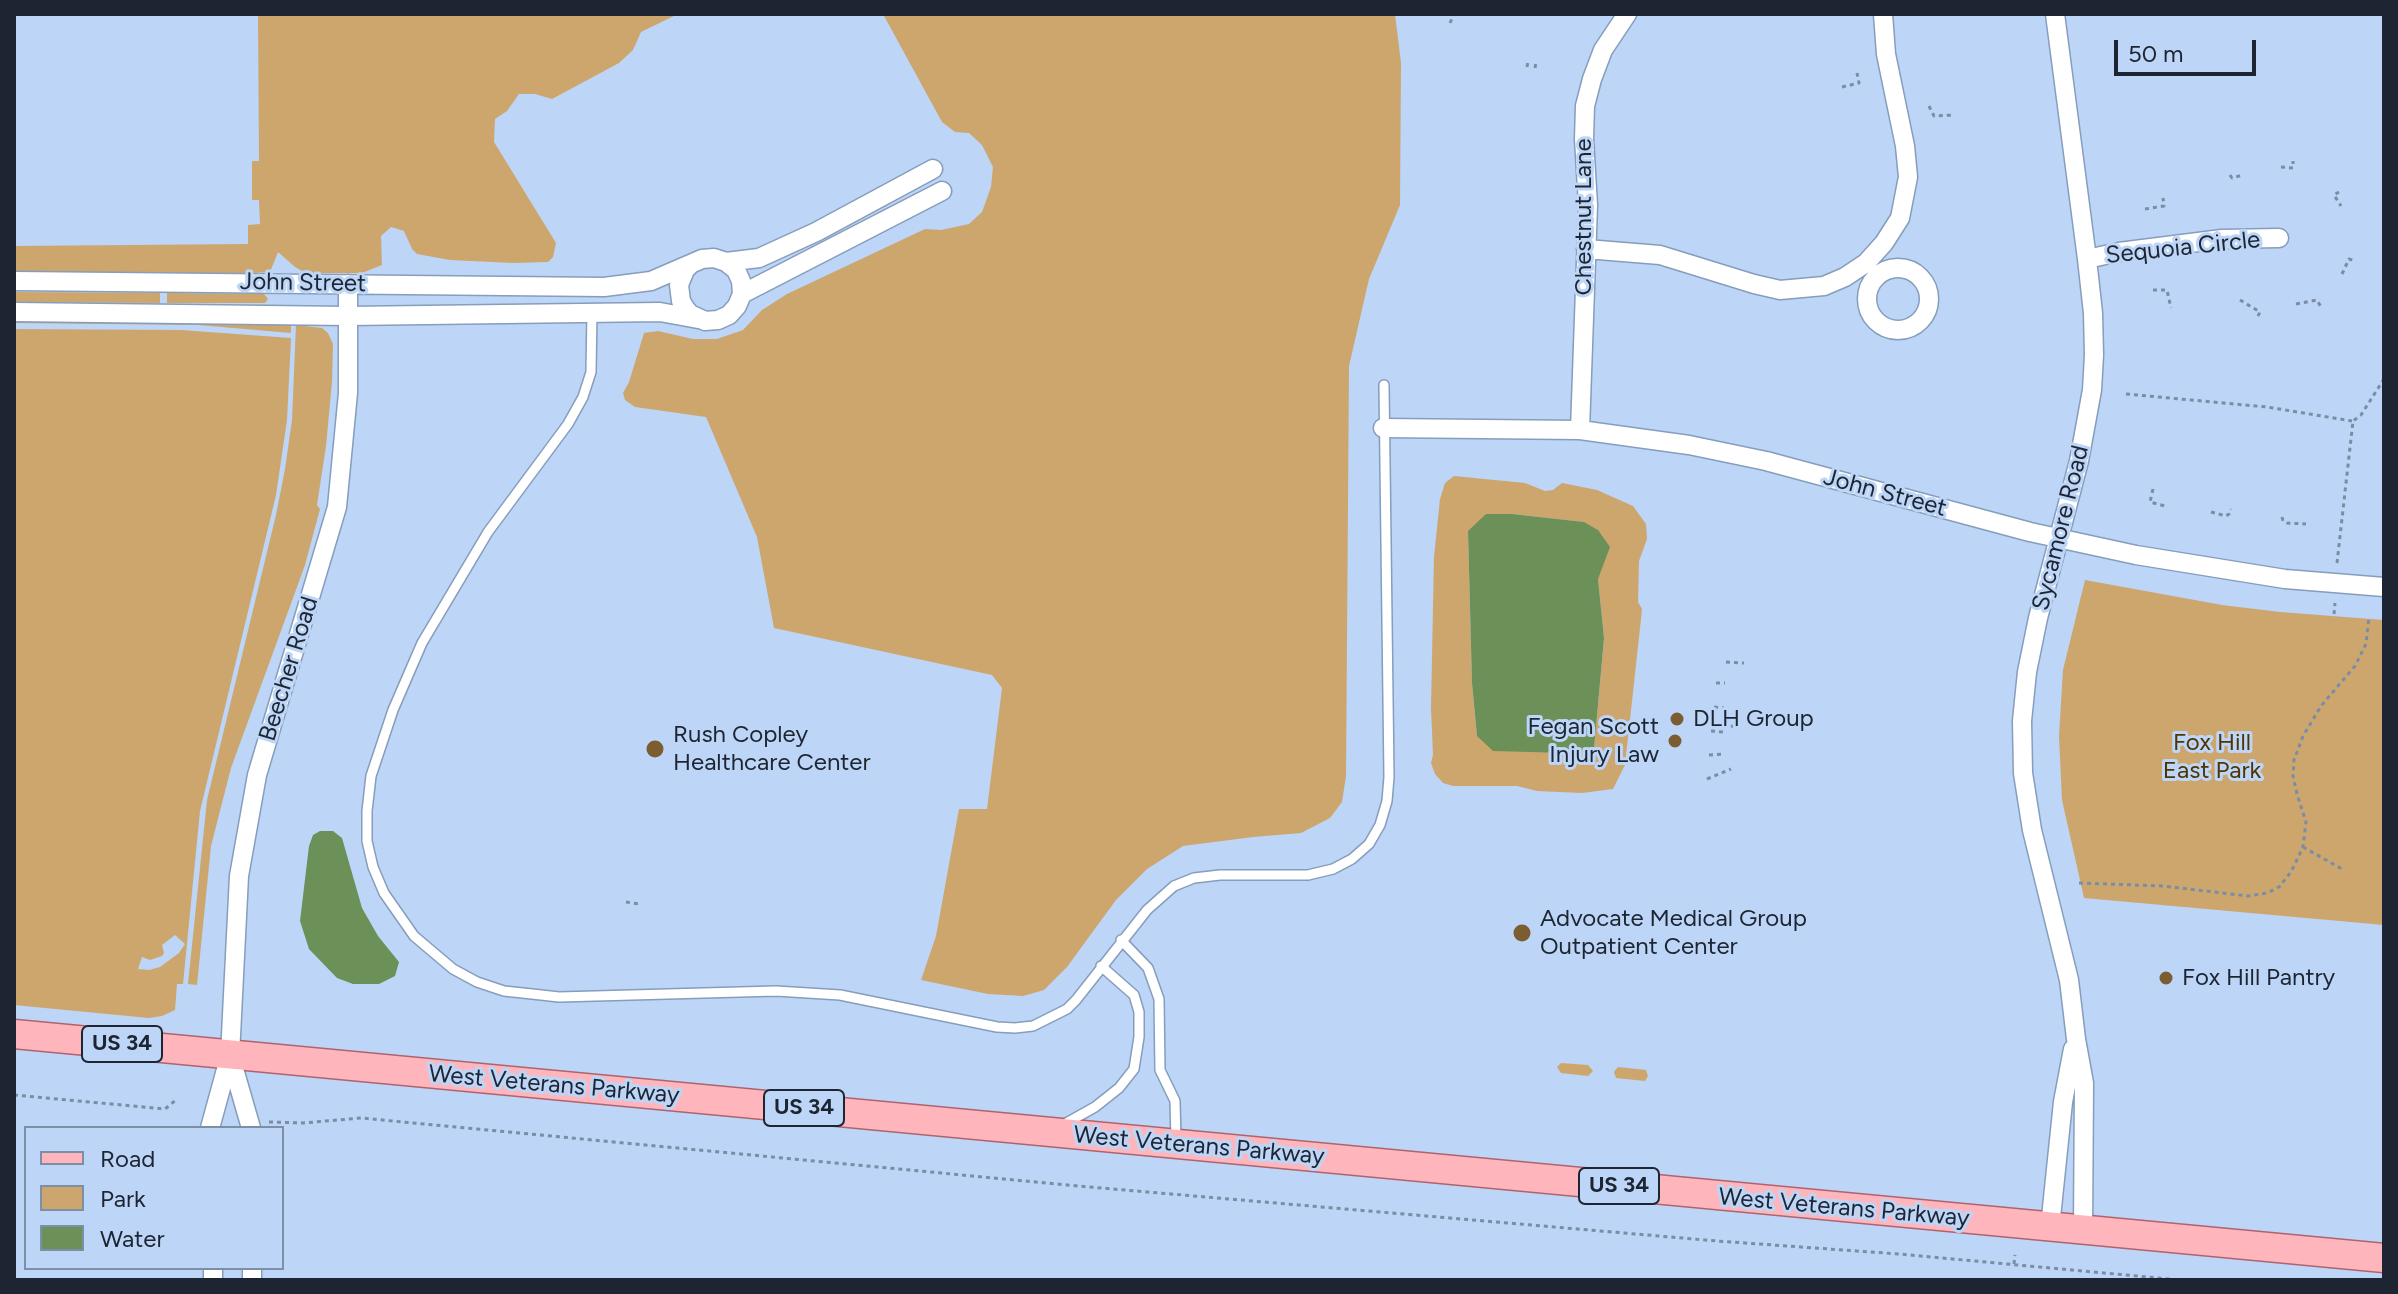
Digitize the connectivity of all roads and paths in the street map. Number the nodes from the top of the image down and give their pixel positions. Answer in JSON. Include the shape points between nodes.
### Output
{"nodes":[{"id":1,"x":1454,"y":14,"type":"edge"},
{"id":2,"x":1627,"y":14,"type":"edge"},
{"id":3,"x":1883,"y":14,"type":"edge"},
{"id":4,"x":2055,"y":14,"type":"edge"},
{"id":5,"x":1450,"y":23,"type":"dead end"},
{"id":6,"x":1528,"y":61,"type":"dead end"},
{"id":7,"x":1536,"y":62,"type":"dead end"},
{"id":8,"x":1527,"y":67,"type":"dead end"},
{"id":9,"x":1535,"y":68,"type":"dead end"},
{"id":10,"x":1857,"y":73,"type":"dead end"},
{"id":11,"x":1842,"y":87,"type":"dead end"},
{"id":12,"x":1929,"y":106,"type":"dead end"},
{"id":13,"x":1954,"y":115,"type":"dead end"},
{"id":14,"x":2293,"y":161,"type":"dead end"},
{"id":15,"x":2281,"y":167,"type":"dead end"},
{"id":16,"x":933,"y":169,"type":"dead end"},
{"id":17,"x":2230,"y":175,"type":"dead end"},
{"id":18,"x":2243,"y":175,"type":"dead end"},
{"id":19,"x":942,"y":191,"type":"dead end"},
{"id":20,"x":2339,"y":192,"type":"dead end"},
{"id":21,"x":2163,"y":198,"type":"dead end"},
{"id":22,"x":2341,"y":206,"type":"dead end"},
{"id":23,"x":2145,"y":209,"type":"dead end"},
{"id":24,"x":2279,"y":238,"type":"dead end"},
{"id":25,"x":1586,"y":249,"type":"junction"},
{"id":26,"x":2087,"y":259,"type":"junction"},
{"id":27,"x":2355,"y":261,"type":"dead end"},
{"id":28,"x":726,"y":262,"type":"junction"},
{"id":29,"x":691,"y":264,"type":"junction"},
{"id":30,"x":2342,"y":274,"type":"dead end"},
{"id":31,"x":14,"y":281,"type":"edge"},
{"id":32,"x":348,"y":284,"type":"junction"},
{"id":33,"x":592,"y":287,"type":"junction"},
{"id":34,"x":2153,"y":290,"type":"dead end"},
{"id":35,"x":742,"y":294,"type":"junction"},
{"id":36,"x":2240,"y":300,"type":"dead end"},
{"id":37,"x":2296,"y":304,"type":"dead end"},
{"id":38,"x":2171,"y":308,"type":"dead end"},
{"id":39,"x":2322,"y":309,"type":"dead end"},
{"id":40,"x":14,"y":312,"type":"edge"},
{"id":41,"x":592,"y":312,"type":"junction"},
{"id":42,"x":348,"y":316,"type":"junction"},
{"id":43,"x":2257,"y":318,"type":"dead end"},
{"id":44,"x":705,"y":321,"type":"junction"},
{"id":45,"x":2384,"y":379,"type":"edge"},
{"id":46,"x":1384,"y":385,"type":"dead end"},
{"id":47,"x":2126,"y":394,"type":"dead end"},
{"id":48,"x":2353,"y":421,"type":"junction"},
{"id":49,"x":1383,"y":428,"type":"junction"},
{"id":50,"x":1580,"y":430,"type":"junction"},
{"id":51,"x":2153,"y":489,"type":"dead end"},
{"id":52,"x":2165,"y":506,"type":"dead end"},
{"id":53,"x":2231,"y":509,"type":"dead end"},
{"id":54,"x":2211,"y":512,"type":"dead end"},
{"id":55,"x":2282,"y":517,"type":"dead end"},
{"id":56,"x":2306,"y":524,"type":"dead end"},
{"id":57,"x":2060,"y":539,"type":"junction"},
{"id":58,"x":2337,"y":567,"type":"dead end"},
{"id":59,"x":2384,"y":587,"type":"edge"},
{"id":60,"x":2335,"y":600,"type":"dead end"},
{"id":61,"x":2334,"y":614,"type":"dead end"},
{"id":62,"x":2369,"y":617,"type":"dead end"},
{"id":63,"x":1726,"y":662,"type":"dead end"},
{"id":64,"x":1744,"y":663,"type":"dead end"},
{"id":65,"x":1716,"y":683,"type":"dead end"},
{"id":66,"x":1725,"y":683,"type":"dead end"},
{"id":67,"x":1714,"y":707,"type":"dead end"},
{"id":68,"x":1724,"y":708,"type":"dead end"},
{"id":69,"x":1723,"y":725,"type":"dead end"},
{"id":70,"x":1740,"y":727,"type":"dead end"},
{"id":71,"x":1711,"y":731,"type":"dead end"},
{"id":72,"x":1723,"y":732,"type":"dead end"},
{"id":73,"x":1725,"y":754,"type":"dead end"},
{"id":74,"x":1709,"y":755,"type":"dead end"},
{"id":75,"x":1731,"y":769,"type":"dead end"},
{"id":76,"x":1707,"y":779,"type":"dead end"},
{"id":77,"x":2303,"y":847,"type":"junction"},
{"id":78,"x":2342,"y":869,"type":"dead end"},
{"id":79,"x":2079,"y":883,"type":"dead end"},
{"id":80,"x":626,"y":902,"type":"dead end"},
{"id":81,"x":639,"y":904,"type":"dead end"},
{"id":82,"x":1121,"y":940,"type":"junction"},
{"id":83,"x":1101,"y":966,"type":"junction"},
{"id":84,"x":14,"y":1034,"type":"edge"},
{"id":85,"x":2076,"y":1039,"type":"junction"},
{"id":86,"x":230,"y":1055,"type":"junction"},
{"id":87,"x":14,"y":1095,"type":"edge"},
{"id":88,"x":176,"y":1100,"type":"dead end"},
{"id":89,"x":283,"y":1122,"type":"dead end"},
{"id":90,"x":211,"y":1126,"type":"edge"},
{"id":91,"x":250,"y":1126,"type":"edge"},
{"id":92,"x":1049,"y":1132,"type":"junction"},
{"id":93,"x":1176,"y":1145,"type":"junction"},
{"id":94,"x":2050,"y":1227,"type":"junction"},
{"id":95,"x":2083,"y":1231,"type":"junction"},
{"id":96,"x":2015,"y":1255,"type":"dead end"},
{"id":97,"x":2384,"y":1258,"type":"edge"},
{"id":98,"x":2014,"y":1264,"type":"junction"},
{"id":99,"x":2117,"y":1265,"type":"dead end"},
{"id":100,"x":2116,"y":1274,"type":"junction"},
{"id":101,"x":2180,"y":1280,"type":"edge"}],
"edges":[{"from":1,"to":5,"type":"path"},
{"from":2,"to":25,"type":"street","name":"Chestnut Lane","via":[[1603,50],[1585,106]]},
{"from":3,"to":25,"type":"street","via":[[1907,156],[1907,188],[1900,218],[1871,270],[1824,286],[1780,290],[1660,255]]},
{"from":4,"to":26,"type":"street","name":"Sycamore Road"},
{"from":6,"to":8,"type":"path"},
{"from":7,"to":9,"type":"path"},
{"from":10,"to":11,"type":"path","via":[[1859,83]]},
{"from":12,"to":13,"type":"path","via":[[1934,116]]},
{"from":14,"to":15,"type":"path","via":[[2293,168]]},
{"from":16,"to":28,"type":"street","via":[[759,258]]},
{"from":17,"to":18,"type":"path"},
{"from":19,"to":35,"type":"street"},
{"from":20,"to":22,"type":"path","via":[[2334,195]]},
{"from":21,"to":23,"type":"path","via":[[2164,206]]},
{"from":24,"to":26,"type":"street","name":"Sequoia Circle","via":[[2222,239]]},
{"from":25,"to":50,"type":"street","name":"Chestnut Lane"},
{"from":26,"to":57,"type":"street","name":"Sycamore Road","via":[[2092,390]]},
{"from":27,"to":30,"type":"path","via":[[2349,259]]},
{"from":28,"to":29,"type":"street","via":[[714,258]]},
{"from":28,"to":35,"type":"street","via":[[736,270]]},
{"from":29,"to":33,"type":"street","name":"John Street","via":[[651,281]]},
{"from":29,"to":44,"type":"street","via":[[681,277],[679,293],[690,314]]},
{"from":31,"to":32,"type":"street","name":"John Street"},
{"from":32,"to":33,"type":"street","name":"John Street"},
{"from":32,"to":42,"type":"street","name":"Beecher Road"},
{"from":33,"to":41,"type":"street"},
{"from":34,"to":38,"type":"path","via":[[2167,290]]},
{"from":35,"to":44,"type":"street","via":[[729,315]]},
{"from":36,"to":43,"type":"path","via":[[2260,312]]},
{"from":37,"to":39,"type":"path","via":[[2317,300]]},
{"from":40,"to":42,"type":"street","name":"John Street"},
{"from":41,"to":42,"type":"street","name":"John Street"},
{"from":41,"to":44,"type":"street","name":"John Street","via":[[660,312]]},
{"from":41,"to":83,"type":"lane","via":[[591,372],[583,397],[488,532],[428,631],[371,776],[367,841],[384,893],[405,925],[453,969],[504,991],[559,997],[776,991],[840,995],[997,1027],[1033,1026],[1067,1009]]},
{"from":42,"to":86,"type":"street","name":"Beecher Road","via":[[348,393],[337,507],[257,775],[239,876]]},
{"from":45,"to":48,"type":"path"},
{"from":46,"to":49,"type":"lane"},
{"from":47,"to":48,"type":"path"},
{"from":48,"to":58,"type":"path"},
{"from":49,"to":50,"type":"street","name":"John Street"},
{"from":49,"to":82,"type":"lane","via":[[1389,777],[1380,825],[1369,844],[1333,869],[1308,875],[1194,878],[1174,886]]},
{"from":50,"to":57,"type":"street","name":"John Street","via":[[1766,461]]},
{"from":51,"to":52,"type":"path","via":[[2150,502]]},
{"from":53,"to":54,"type":"path","via":[[2226,516]]},
{"from":55,"to":56,"type":"path","via":[[2287,523]]},
{"from":57,"to":59,"type":"street","name":"John Street","via":[[2209,569]]},
{"from":57,"to":85,"type":"street","name":"Sycamore Road","via":[[2027,672],[2023,773],[2069,980]]},
{"from":60,"to":61,"type":"path"},
{"from":62,"to":77,"type":"path","via":[[2366,644],[2355,666],[2321,706],[2294,760],[2306,822]]},
{"from":63,"to":64,"type":"path"},
{"from":65,"to":66,"type":"path"},
{"from":67,"to":68,"type":"path"},
{"from":69,"to":70,"type":"path"},
{"from":71,"to":72,"type":"path"},
{"from":73,"to":74,"type":"path"},
{"from":75,"to":76,"type":"path"},
{"from":77,"to":78,"type":"path"},
{"from":77,"to":79,"type":"path","via":[[2291,872],[2267,893],[2248,896]]},
{"from":80,"to":81,"type":"path"},
{"from":82,"to":83,"type":"lane"},
{"from":82,"to":93,"type":"lane","via":[[1148,968],[1159,999],[1160,1070],[1175,1101]]},
{"from":83,"to":92,"type":"lane","via":[[1134,995],[1139,1012],[1134,1069],[1095,1107]]},
{"from":84,"to":86,"type":"main road","name":"West Veterans Parkway","number":"US 34"},
{"from":85,"to":94,"type":"street","name":"Sycamore Road","via":[[2063,1102]]},
{"from":85,"to":95,"type":"street","name":"Sycamore Road","via":[[2084,1083]]},
{"from":86,"to":90,"type":"street","name":"Beecher Road"},
{"from":86,"to":91,"type":"street","name":"Beecher Road"},
{"from":86,"to":92,"type":"main road","name":"West Veterans Parkway","number":"US 34"},
{"from":87,"to":88,"type":"path","via":[[165,1109]]},
{"from":89,"to":98,"type":"path","via":[[361,1118],[1062,1185]]},
{"from":92,"to":93,"type":"main road","name":"West Veterans Parkway","number":"US 34"},
{"from":93,"to":94,"type":"main road","name":"West Veterans Parkway","number":"US 34"},
{"from":94,"to":95,"type":"main road","name":"West Veterans Parkway","number":"US 34"},
{"from":95,"to":97,"type":"main road","name":"West Veterans Parkway","number":"US 34"},
{"from":96,"to":98,"type":"path"},
{"from":98,"to":100,"type":"path"},
{"from":99,"to":100,"type":"path"},
{"from":100,"to":101,"type":"path"}]}
